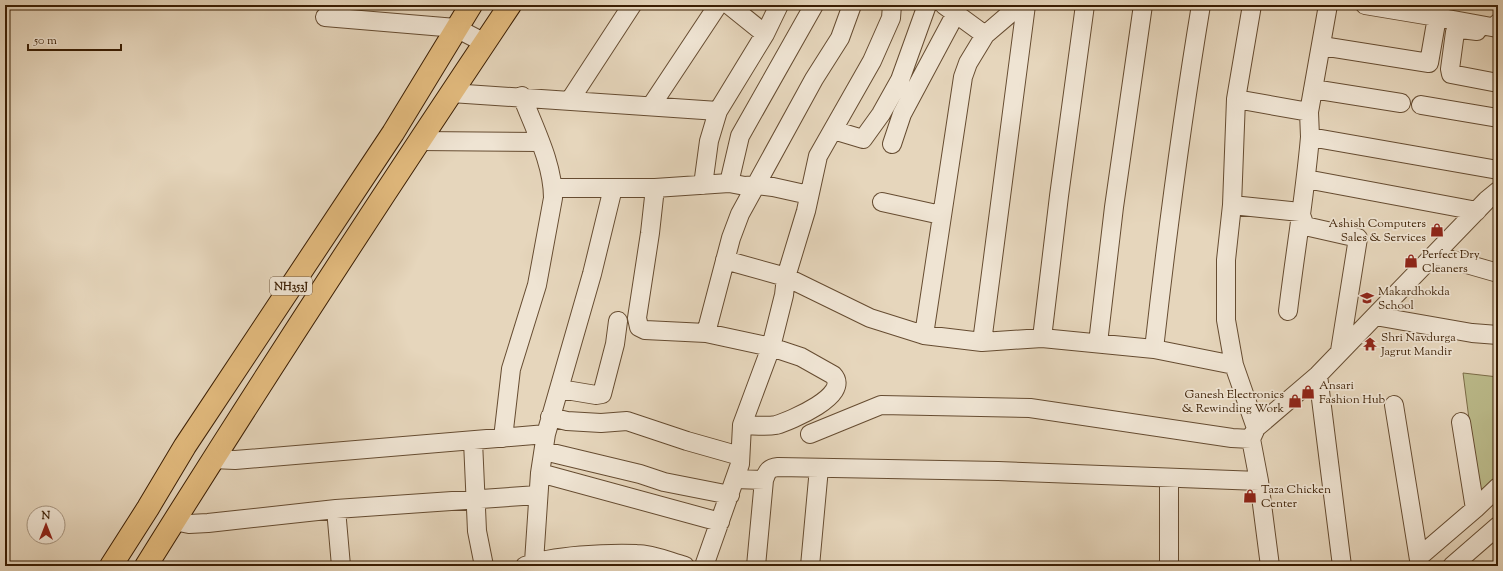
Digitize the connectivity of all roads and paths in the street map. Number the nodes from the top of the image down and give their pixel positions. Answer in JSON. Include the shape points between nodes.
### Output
{"nodes":[{"id":1,"x":471,"y":5,"type":"edge"},
{"id":2,"x":510,"y":5,"type":"edge"},
{"id":3,"x":632,"y":5,"type":"edge"},
{"id":4,"x":718,"y":5,"type":"edge"},
{"id":5,"x":729,"y":5,"type":"edge"},
{"id":6,"x":779,"y":5,"type":"edge"},
{"id":7,"x":814,"y":5,"type":"edge"},
{"id":8,"x":852,"y":5,"type":"edge"},
{"id":9,"x":892,"y":5,"type":"edge"},
{"id":10,"x":927,"y":5,"type":"edge"},
{"id":11,"x":1020,"y":5,"type":"edge"},
{"id":12,"x":1026,"y":5,"type":"edge"},
{"id":13,"x":1084,"y":5,"type":"edge"},
{"id":14,"x":1142,"y":5,"type":"edge"},
{"id":15,"x":1201,"y":5,"type":"edge"},
{"id":16,"x":1252,"y":5,"type":"edge"},
{"id":17,"x":1328,"y":5,"type":"edge"},
{"id":18,"x":1365,"y":5,"type":"edge"},
{"id":19,"x":950,"y":9,"type":"edge"},
{"id":20,"x":325,"y":17,"type":"dead end"},
{"id":21,"x":1437,"y":17,"type":"junction"},
{"id":22,"x":1498,"y":23,"type":"edge"},
{"id":23,"x":456,"y":28,"type":"junction"},
{"id":24,"x":765,"y":34,"type":"junction"},
{"id":25,"x":1498,"y":34,"type":"edge"},
{"id":26,"x":985,"y":35,"type":"junction"},
{"id":27,"x":485,"y":43,"type":"junction"},
{"id":28,"x":1322,"y":46,"type":"junction"},
{"id":29,"x":1498,"y":83,"type":"edge"},
{"id":30,"x":1313,"y":89,"type":"junction"},
{"id":31,"x":451,"y":93,"type":"junction"},
{"id":32,"x":522,"y":96,"type":"junction"},
{"id":33,"x":1236,"y":99,"type":"junction"},
{"id":34,"x":570,"y":100,"type":"junction"},
{"id":35,"x":1402,"y":104,"type":"dead end"},
{"id":36,"x":1421,"y":105,"type":"dead end"},
{"id":37,"x":651,"y":106,"type":"junction"},
{"id":38,"x":718,"y":110,"type":"junction"},
{"id":39,"x":1309,"y":112,"type":"junction"},
{"id":40,"x":1498,"y":118,"type":"edge"},
{"id":41,"x":833,"y":130,"type":"junction"},
{"id":42,"x":1310,"y":137,"type":"junction"},
{"id":43,"x":418,"y":141,"type":"junction"},
{"id":44,"x":539,"y":142,"type":"junction"},
{"id":45,"x":892,"y":144,"type":"dead end"},
{"id":46,"x":1498,"y":170,"type":"edge"},
{"id":47,"x":1306,"y":179,"type":"junction"},
{"id":48,"x":729,"y":183,"type":"junction"},
{"id":49,"x":703,"y":185,"type":"junction"},
{"id":50,"x":757,"y":185,"type":"junction"},
{"id":51,"x":553,"y":188,"type":"junction"},
{"id":52,"x":613,"y":188,"type":"junction"},
{"id":53,"x":655,"y":188,"type":"junction"},
{"id":54,"x":809,"y":195,"type":"junction"},
{"id":55,"x":882,"y":202,"type":"dead end"},
{"id":56,"x":1490,"y":202,"type":"edge"},
{"id":57,"x":1232,"y":205,"type":"junction"},
{"id":58,"x":1300,"y":212,"type":"junction"},
{"id":59,"x":941,"y":215,"type":"junction"},
{"id":60,"x":1435,"y":255,"type":"junction"},
{"id":61,"x":726,"y":260,"type":"junction"},
{"id":62,"x":1498,"y":273,"type":"edge"},
{"id":63,"x":786,"y":277,"type":"junction"},
{"id":64,"x":1288,"y":311,"type":"dead end"},
{"id":65,"x":1375,"y":316,"type":"junction"},
{"id":66,"x":618,"y":321,"type":"dead end"},
{"id":67,"x":706,"y":334,"type":"junction"},
{"id":68,"x":924,"y":335,"type":"junction"},
{"id":69,"x":1498,"y":335,"type":"edge"},
{"id":70,"x":1042,"y":338,"type":"junction"},
{"id":71,"x":982,"y":342,"type":"junction"},
{"id":72,"x":1098,"y":343,"type":"junction"},
{"id":73,"x":771,"y":347,"type":"junction"},
{"id":74,"x":1154,"y":349,"type":"junction"},
{"id":75,"x":1340,"y":351,"type":"junction"},
{"id":76,"x":1234,"y":365,"type":"junction"},
{"id":77,"x":1318,"y":375,"type":"junction"},
{"id":78,"x":560,"y":389,"type":"junction"},
{"id":79,"x":1394,"y":405,"type":"dead end"},
{"id":80,"x":1461,"y":422,"type":"dead end"},
{"id":81,"x":742,"y":424,"type":"junction"},
{"id":82,"x":1253,"y":433,"type":"junction"},
{"id":83,"x":547,"y":434,"type":"junction"},
{"id":84,"x":810,"y":434,"type":"dead end"},
{"id":85,"x":503,"y":438,"type":"junction"},
{"id":86,"x":473,"y":441,"type":"junction"},
{"id":87,"x":740,"y":456,"type":"junction"},
{"id":88,"x":212,"y":459,"type":"junction"},
{"id":89,"x":819,"y":468,"type":"junction"},
{"id":90,"x":540,"y":473,"type":"junction"},
{"id":91,"x":764,"y":480,"type":"junction"},
{"id":92,"x":1259,"y":481,"type":"junction"},
{"id":93,"x":732,"y":487,"type":"junction"},
{"id":94,"x":1169,"y":487,"type":"dead end"},
{"id":95,"x":1498,"y":488,"type":"edge"},
{"id":96,"x":538,"y":495,"type":"junction"},
{"id":97,"x":475,"y":500,"type":"junction"},
{"id":98,"x":336,"y":509,"type":"junction"},
{"id":99,"x":1475,"y":509,"type":"junction"},
{"id":100,"x":174,"y":521,"type":"junction"},
{"id":101,"x":720,"y":522,"type":"junction"},
{"id":102,"x":1498,"y":526,"type":"edge"},
{"id":103,"x":1471,"y":560,"type":"edge"},
{"id":104,"x":1420,"y":562,"type":"edge"},
{"id":105,"x":530,"y":564,"type":"edge"},
{"id":106,"x":111,"y":566,"type":"edge"},
{"id":107,"x":146,"y":566,"type":"edge"},
{"id":108,"x":341,"y":566,"type":"edge"},
{"id":109,"x":484,"y":566,"type":"edge"},
{"id":110,"x":685,"y":566,"type":"edge"},
{"id":111,"x":704,"y":566,"type":"edge"},
{"id":112,"x":756,"y":566,"type":"edge"},
{"id":113,"x":810,"y":566,"type":"edge"},
{"id":114,"x":1169,"y":566,"type":"edge"},
{"id":115,"x":1270,"y":566,"type":"edge"},
{"id":116,"x":1342,"y":566,"type":"edge"},
{"id":117,"x":1452,"y":566,"type":"edge"}],
"edges":[{"from":1,"to":23,"type":"highway","number":"NH353J"},
{"from":2,"to":27,"type":"highway","number":"NH353J"},
{"from":3,"to":34,"type":"street"},
{"from":4,"to":37,"type":"street"},
{"from":5,"to":24,"type":"street"},
{"from":6,"to":24,"type":"street"},
{"from":7,"to":48,"type":"street","via":[[740,136]]},
{"from":8,"to":50,"type":"street","via":[[840,38],[814,79]]},
{"from":9,"to":41,"type":"street","via":[[891,18],[872,61]]},
{"from":10,"to":41,"type":"street","via":[[900,80],[863,139]]},
{"from":11,"to":26,"type":"street"},
{"from":12,"to":71,"type":"street"},
{"from":13,"to":70,"type":"street"},
{"from":14,"to":72,"type":"street"},
{"from":15,"to":74,"type":"street","via":[[1170,214]]},
{"from":16,"to":33,"type":"street"},
{"from":17,"to":28,"type":"street"},
{"from":18,"to":21,"type":"street"},
{"from":19,"to":26,"type":"street"},
{"from":19,"to":45,"type":"street","via":[[902,114]]},
{"from":20,"to":23,"type":"street"},
{"from":21,"to":22,"type":"street","via":[[1497,28]]},
{"from":21,"to":28,"type":"street","via":[[1429,63]]},
{"from":23,"to":27,"type":"street"},
{"from":23,"to":106,"type":"highway","number":"NH353J","via":[[393,133],[185,446]]},
{"from":24,"to":38,"type":"street"},
{"from":25,"to":29,"type":"street","via":[[1461,28],[1457,30],[1450,69],[1454,76]]},
{"from":26,"to":59,"type":"street","via":[[968,63],[963,77]]},
{"from":27,"to":31,"type":"highway","number":"NH353J"},
{"from":28,"to":30,"type":"street"},
{"from":30,"to":35,"type":"street"},
{"from":30,"to":39,"type":"street"},
{"from":31,"to":32,"type":"street"},
{"from":31,"to":43,"type":"highway","number":"NH353J"},
{"from":32,"to":34,"type":"street"},
{"from":32,"to":44,"type":"street"},
{"from":33,"to":39,"type":"street"},
{"from":33,"to":57,"type":"street"},
{"from":34,"to":37,"type":"street"},
{"from":36,"to":40,"type":"street"},
{"from":37,"to":38,"type":"street"},
{"from":38,"to":49,"type":"street","via":[[709,141]]},
{"from":39,"to":42,"type":"street"},
{"from":41,"to":54,"type":"street","via":[[818,156]]},
{"from":42,"to":46,"type":"street"},
{"from":42,"to":47,"type":"street"},
{"from":43,"to":44,"type":"street"},
{"from":43,"to":88,"type":"highway","number":"NH353J"},
{"from":44,"to":51,"type":"street"},
{"from":47,"to":56,"type":"street"},
{"from":47,"to":58,"type":"street"},
{"from":48,"to":49,"type":"street"},
{"from":48,"to":50,"type":"street"},
{"from":49,"to":53,"type":"street"},
{"from":50,"to":54,"type":"street"},
{"from":50,"to":61,"type":"street","via":[[740,214]]},
{"from":51,"to":52,"type":"street"},
{"from":51,"to":85,"type":"street","via":[[537,285],[511,369]]},
{"from":52,"to":53,"type":"street"},
{"from":52,"to":78,"type":"street"},
{"from":53,"to":67,"type":"street","via":[[638,312],[639,327],[646,330]]},
{"from":54,"to":63,"type":"street"},
{"from":55,"to":59,"type":"street"},
{"from":56,"to":60,"type":"street"},
{"from":57,"to":58,"type":"street"},
{"from":57,"to":76,"type":"street","via":[[1226,260],[1226,320]]},
{"from":58,"to":64,"type":"street"},
{"from":58,"to":75,"type":"street","via":[[1305,226],[1358,238]]},
{"from":59,"to":68,"type":"street"},
{"from":60,"to":62,"type":"street"},
{"from":60,"to":65,"type":"street"},
{"from":61,"to":63,"type":"street"},
{"from":61,"to":67,"type":"street"},
{"from":63,"to":68,"type":"street","via":[[870,318]]},
{"from":63,"to":73,"type":"street"},
{"from":65,"to":69,"type":"street"},
{"from":65,"to":75,"type":"street"},
{"from":66,"to":78,"type":"street","via":[[602,394]]},
{"from":67,"to":73,"type":"street"},
{"from":68,"to":71,"type":"street"},
{"from":70,"to":71,"type":"street"},
{"from":70,"to":72,"type":"street"},
{"from":72,"to":74,"type":"street"},
{"from":73,"to":81,"type":"street"},
{"from":73,"to":81,"type":"street","via":[[801,357],[833,375],[838,386],[828,398],[788,421],[767,426]]},
{"from":74,"to":76,"type":"street"},
{"from":75,"to":77,"type":"street"},
{"from":76,"to":82,"type":"street"},
{"from":77,"to":82,"type":"street"},
{"from":77,"to":116,"type":"street"},
{"from":78,"to":83,"type":"street"},
{"from":79,"to":104,"type":"street"},
{"from":80,"to":99,"type":"street"},
{"from":81,"to":87,"type":"street"},
{"from":82,"to":84,"type":"street","via":[[1224,436],[1030,408],[881,405]]},
{"from":82,"to":92,"type":"street"},
{"from":83,"to":85,"type":"street"},
{"from":83,"to":87,"type":"street","via":[[567,421],[601,424],[627,421]]},
{"from":83,"to":90,"type":"street"},
{"from":83,"to":93,"type":"street","via":[[664,482]]},
{"from":85,"to":86,"type":"street"},
{"from":86,"to":88,"type":"street","via":[[235,460]]},
{"from":86,"to":97,"type":"street"},
{"from":87,"to":93,"type":"street"},
{"from":88,"to":100,"type":"highway","number":"NH353J"},
{"from":89,"to":91,"type":"street","via":[[772,468],[767,471]]},
{"from":89,"to":92,"type":"street","via":[[998,471]]},
{"from":89,"to":113,"type":"street"},
{"from":90,"to":96,"type":"street"},
{"from":90,"to":101,"type":"street"},
{"from":91,"to":93,"type":"street"},
{"from":91,"to":112,"type":"street"},
{"from":92,"to":115,"type":"street"},
{"from":93,"to":101,"type":"street"},
{"from":94,"to":114,"type":"street"},
{"from":95,"to":99,"type":"street"},
{"from":96,"to":97,"type":"street"},
{"from":96,"to":105,"type":"street"},
{"from":97,"to":98,"type":"street"},
{"from":97,"to":109,"type":"street","via":[[477,532]]},
{"from":98,"to":100,"type":"street","via":[[208,523],[189,524]]},
{"from":98,"to":108,"type":"street"},
{"from":99,"to":104,"type":"street"},
{"from":100,"to":107,"type":"highway","number":"NH353J"},
{"from":101,"to":111,"type":"street"},
{"from":102,"to":103,"type":"street"},
{"from":103,"to":117,"type":"street"},
{"from":105,"to":110,"type":"street","via":[[583,556],[639,554]]}]}
